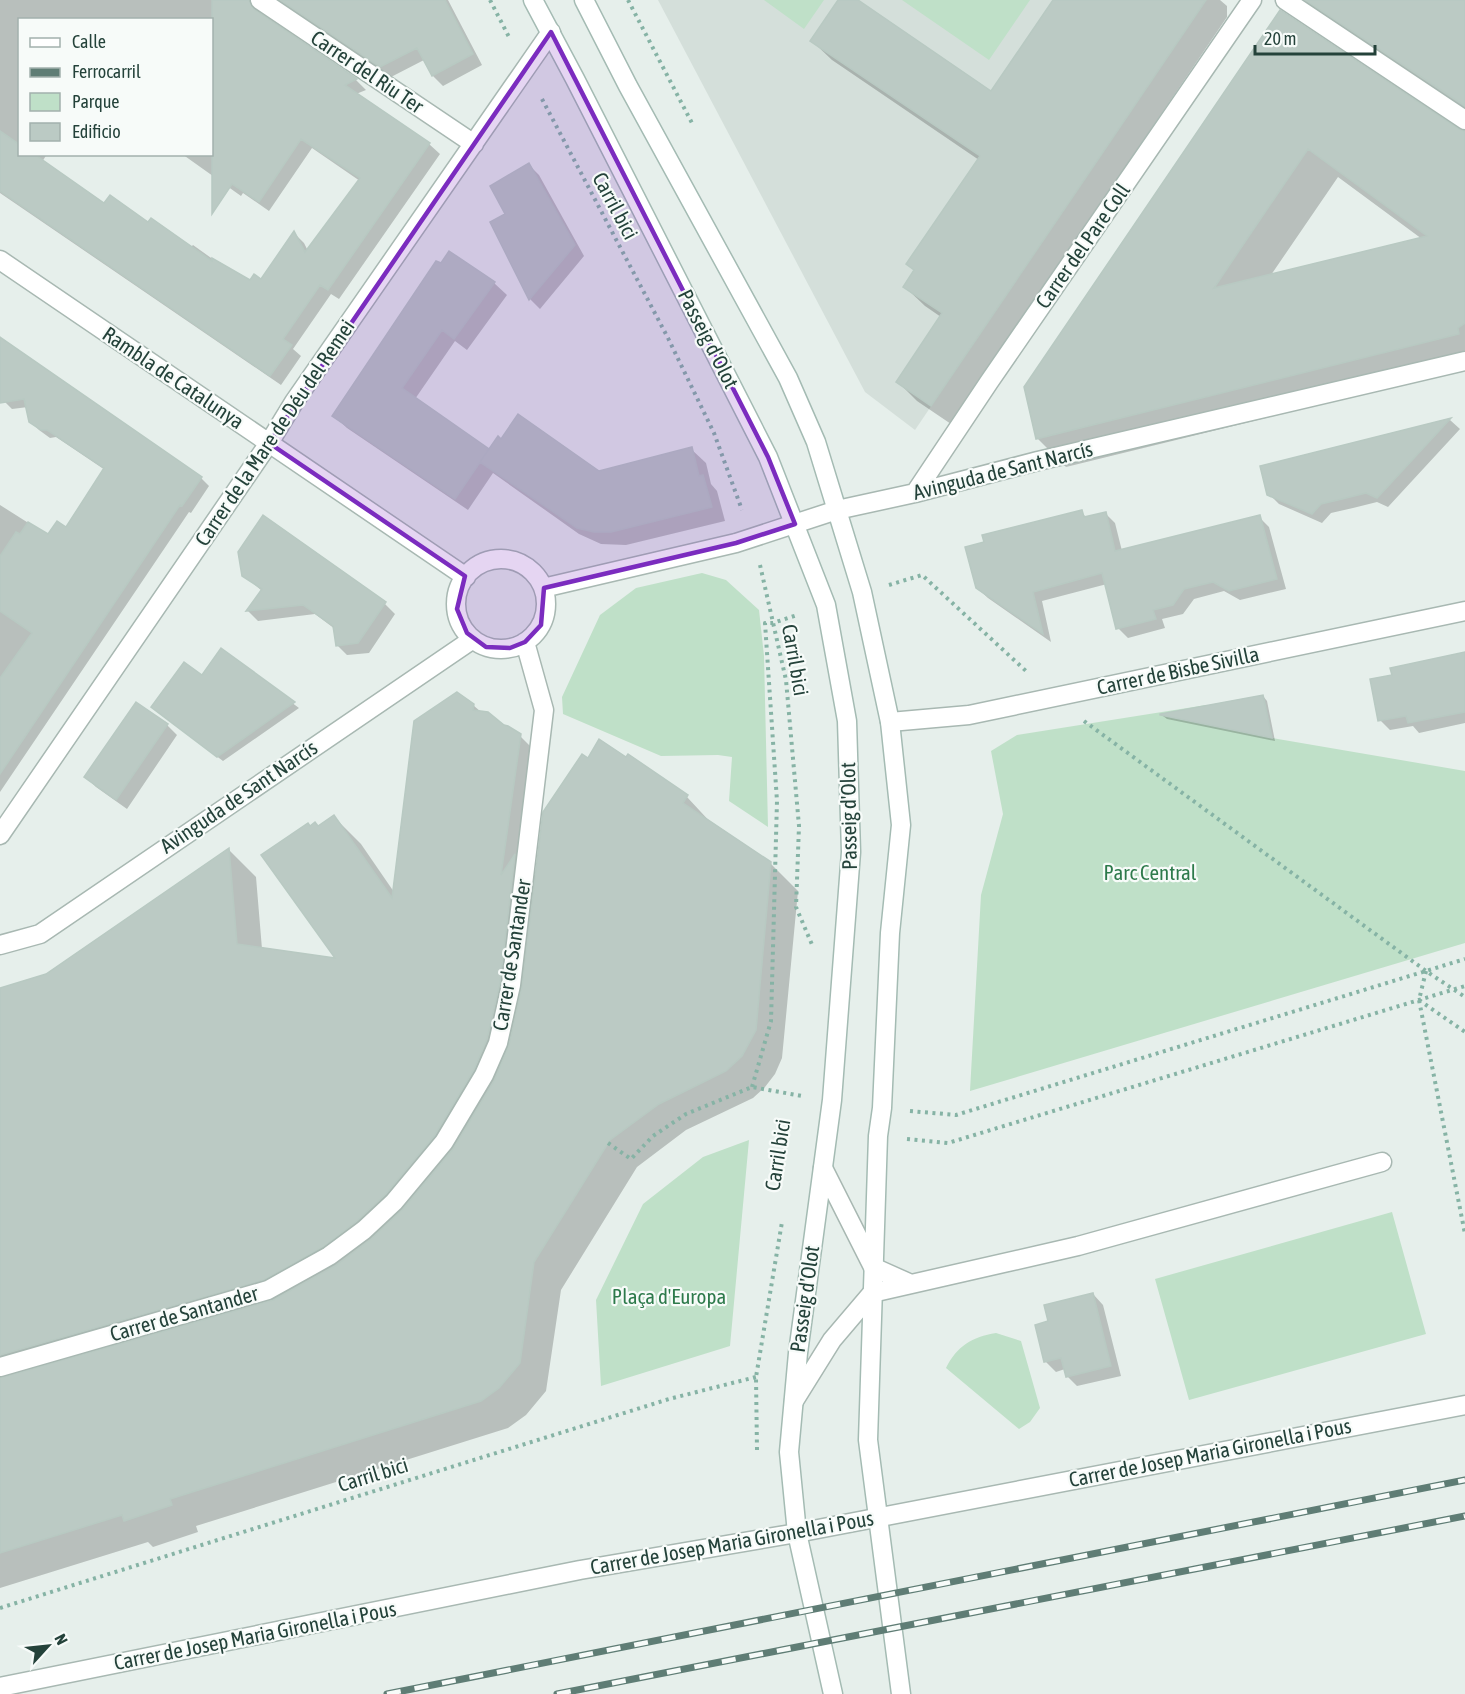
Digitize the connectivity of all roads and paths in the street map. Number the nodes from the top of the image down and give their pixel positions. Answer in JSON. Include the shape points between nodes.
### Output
{"nodes":[{"id":1,"x":260,"y":0,"type":"edge"},
{"id":2,"x":490,"y":0,"type":"edge"},
{"id":3,"x":533,"y":0,"type":"edge"},
{"id":4,"x":584,"y":0,"type":"edge"},
{"id":5,"x":628,"y":0,"type":"edge"},
{"id":6,"x":1252,"y":0,"type":"edge"},
{"id":7,"x":1285,"y":0,"type":"edge"},
{"id":8,"x":550,"y":32,"type":"junction"},
{"id":9,"x":526,"y":69,"type":"junction"},
{"id":10,"x":1465,"y":120,"type":"edge"},
{"id":11,"x":693,"y":125,"type":"dead end"},
{"id":12,"x":474,"y":144,"type":"junction"},
{"id":13,"x":0,"y":260,"type":"edge"},
{"id":14,"x":1465,"y":362,"type":"edge"},
{"id":15,"x":269,"y":443,"type":"junction"},
{"id":16,"x":915,"y":493,"type":"junction"},
{"id":17,"x":837,"y":510,"type":"junction"},
{"id":18,"x":795,"y":524,"type":"junction"},
{"id":19,"x":751,"y":539,"type":"junction"},
{"id":20,"x":466,"y":577,"type":"junction"},
{"id":21,"x":543,"y":588,"type":"junction"},
{"id":22,"x":862,"y":592,"type":"junction"},
{"id":23,"x":1465,"y":611,"type":"edge"},
{"id":24,"x":773,"y":623,"type":"junction"},
{"id":25,"x":473,"y":639,"type":"junction"},
{"id":26,"x":525,"y":642,"type":"junction"},
{"id":27,"x":1054,"y":698,"type":"junction"},
{"id":28,"x":890,"y":723,"type":"junction"},
{"id":29,"x":0,"y":835,"type":"edge"},
{"id":30,"x":1,"y":944,"type":"edge"},
{"id":31,"x":813,"y":948,"type":"dead end"},
{"id":32,"x":1465,"y":959,"type":"edge"},
{"id":33,"x":1426,"y":971,"type":"junction"},
{"id":34,"x":1465,"y":986,"type":"edge"},
{"id":35,"x":1454,"y":989,"type":"junction"},
{"id":36,"x":1465,"y":997,"type":"edge"},
{"id":37,"x":1419,"y":1000,"type":"junction"},
{"id":38,"x":1465,"y":1032,"type":"edge"},
{"id":39,"x":752,"y":1087,"type":"junction"},
{"id":40,"x":802,"y":1096,"type":"junction"},
{"id":41,"x":832,"y":1100,"type":"junction"},
{"id":42,"x":882,"y":1108,"type":"junction"},
{"id":43,"x":829,"y":1124,"type":"junction"},
{"id":44,"x":878,"y":1136,"type":"junction"},
{"id":45,"x":608,"y":1143,"type":"dead end"},
{"id":46,"x":1382,"y":1162,"type":"dead end"},
{"id":47,"x":823,"y":1168,"type":"junction"},
{"id":48,"x":784,"y":1213,"type":"dead end"},
{"id":49,"x":1465,"y":1234,"type":"edge"},
{"id":50,"x":873,"y":1268,"type":"junction"},
{"id":51,"x":911,"y":1284,"type":"junction"},
{"id":52,"x":872,"y":1293,"type":"junction"},
{"id":53,"x":0,"y":1367,"type":"edge"},
{"id":54,"x":756,"y":1377,"type":"junction"},
{"id":55,"x":794,"y":1401,"type":"junction"},
{"id":56,"x":1465,"y":1405,"type":"edge"},
{"id":57,"x":758,"y":1459,"type":"dead end"},
{"id":58,"x":878,"y":1517,"type":"junction"},
{"id":59,"x":797,"y":1533,"type":"junction"},
{"id":60,"x":0,"y":1608,"type":"edge"},
{"id":61,"x":0,"y":1687,"type":"edge"},
{"id":62,"x":833,"y":1694,"type":"edge"},
{"id":63,"x":901,"y":1694,"type":"edge"}],
"edges":[{"from":1,"to":12,"type":"street","name":"Carrer del Riu Ter"},
{"from":2,"to":9,"type":"path","name":"Carril bici"},
{"from":3,"to":8,"type":"street","name":"Passeig d'Olot"},
{"from":4,"to":17,"type":"street","via":[[788,378],[816,442]]},
{"from":5,"to":11,"type":"path"},
{"from":6,"to":16,"type":"street","name":"Carrer del Pare Coll"},
{"from":7,"to":10,"type":"street"},
{"from":8,"to":9,"type":"street","name":"Carrer de la Mare de Déu del Remei"},
{"from":8,"to":18,"type":"street","name":"Passeig d'Olot","via":[[768,457]]},
{"from":9,"to":12,"type":"street","name":"Carrer de la Mare de Déu del Remei"},
{"from":9,"to":19,"type":"path","name":"Carril bici","via":[[714,433]]},
{"from":12,"to":15,"type":"street","name":"Carrer de la Mare de Déu del Remei"},
{"from":13,"to":15,"type":"street","name":"Rambla de Catalunya"},
{"from":14,"to":16,"type":"street","name":"Avinguda de Sant Narcís"},
{"from":15,"to":20,"type":"street","name":"Rambla de Catalunya"},
{"from":15,"to":29,"type":"street","name":"Carrer de la Mare de Déu del Remei"},
{"from":16,"to":17,"type":"street","name":"Avinguda de Sant Narcís"},
{"from":17,"to":18,"type":"street","name":"Avinguda de Sant Narcís"},
{"from":17,"to":22,"type":"street"},
{"from":18,"to":19,"type":"street","name":"Avinguda de Sant Narcís"},
{"from":18,"to":41,"type":"street","name":"Passeig d'Olot","via":[[826,605],[847,721],[851,852]]},
{"from":19,"to":21,"type":"street","name":"Avinguda de Sant Narcís"},
{"from":19,"to":24,"type":"path","name":"Carril bici"},
{"from":20,"to":21,"type":"street","via":[[489,561],[507,560],[525,567]]},
{"from":20,"to":25,"type":"street","via":[[458,592],[457,609],[461,626]]},
{"from":21,"to":26,"type":"street","via":[[544,618],[537,632]]},
{"from":22,"to":27,"type":"path","via":[[922,575]]},
{"from":22,"to":28,"type":"street"},
{"from":23,"to":27,"type":"street","name":"Carrer de Bisbe Sivilla"},
{"from":24,"to":31,"type":"path","name":"Carril bici","via":[[786,680],[799,826],[795,907]]},
{"from":24,"to":39,"type":"path","via":[[765,622],[777,801],[771,1021]]},
{"from":25,"to":26,"type":"street","via":[[494,649]]},
{"from":25,"to":30,"type":"street","name":"Avinguda de Sant Narcís","via":[[40,934]]},
{"from":26,"to":53,"type":"street","name":"Carrer de Santander","via":[[544,710],[511,985],[498,1043],[444,1142],[394,1202],[364,1230],[329,1256],[268,1290]]},
{"from":27,"to":28,"type":"street","name":"Carrer de Bisbe Sivilla","via":[[969,715]]},
{"from":27,"to":33,"type":"path"},
{"from":28,"to":42,"type":"street","via":[[901,825],[890,933]]},
{"from":32,"to":33,"type":"path"},
{"from":33,"to":35,"type":"path"},
{"from":33,"to":37,"type":"path"},
{"from":33,"to":42,"type":"path","via":[[956,1115]]},
{"from":34,"to":35,"type":"path"},
{"from":35,"to":36,"type":"path"},
{"from":35,"to":37,"type":"path"},
{"from":37,"to":38,"type":"path"},
{"from":37,"to":44,"type":"path","via":[[948,1143]]},
{"from":37,"to":49,"type":"path"},
{"from":39,"to":40,"type":"path"},
{"from":39,"to":45,"type":"path","via":[[686,1114],[653,1136],[631,1159]]},
{"from":40,"to":41,"type":"path"},
{"from":40,"to":43,"type":"path","name":"Carril bici","via":[[799,1120]]},
{"from":41,"to":43,"type":"street","name":"Passeig d'Olot"},
{"from":42,"to":44,"type":"street"},
{"from":43,"to":47,"type":"street","name":"Passeig d'Olot"},
{"from":44,"to":50,"type":"street"},
{"from":46,"to":51,"type":"street","via":[[1078,1246]]},
{"from":47,"to":50,"type":"street"},
{"from":47,"to":55,"type":"street","name":"Passeig d'Olot"},
{"from":48,"to":54,"type":"path","name":"Carril bici"},
{"from":50,"to":51,"type":"street"},
{"from":50,"to":52,"type":"street"},
{"from":51,"to":52,"type":"street"},
{"from":52,"to":55,"type":"street","via":[[831,1340]]},
{"from":52,"to":58,"type":"street","via":[[868,1440]]},
{"from":54,"to":57,"type":"path","name":"Carril bici"},
{"from":54,"to":60,"type":"path","name":"Carril bici","via":[[669,1399]]},
{"from":55,"to":59,"type":"street","name":"Passeig d'Olot","via":[[789,1452]]},
{"from":56,"to":58,"type":"street","name":"Carrer de Josep Maria Gironella i Pous"},
{"from":58,"to":59,"type":"street","name":"Carrer de Josep Maria Gironella i Pous"},
{"from":58,"to":63,"type":"street"},
{"from":59,"to":61,"type":"street","name":"Carrer de Josep Maria Gironella i Pous","via":[[580,1570]]},
{"from":59,"to":62,"type":"street","name":"Passeig d'Olot"}]}
